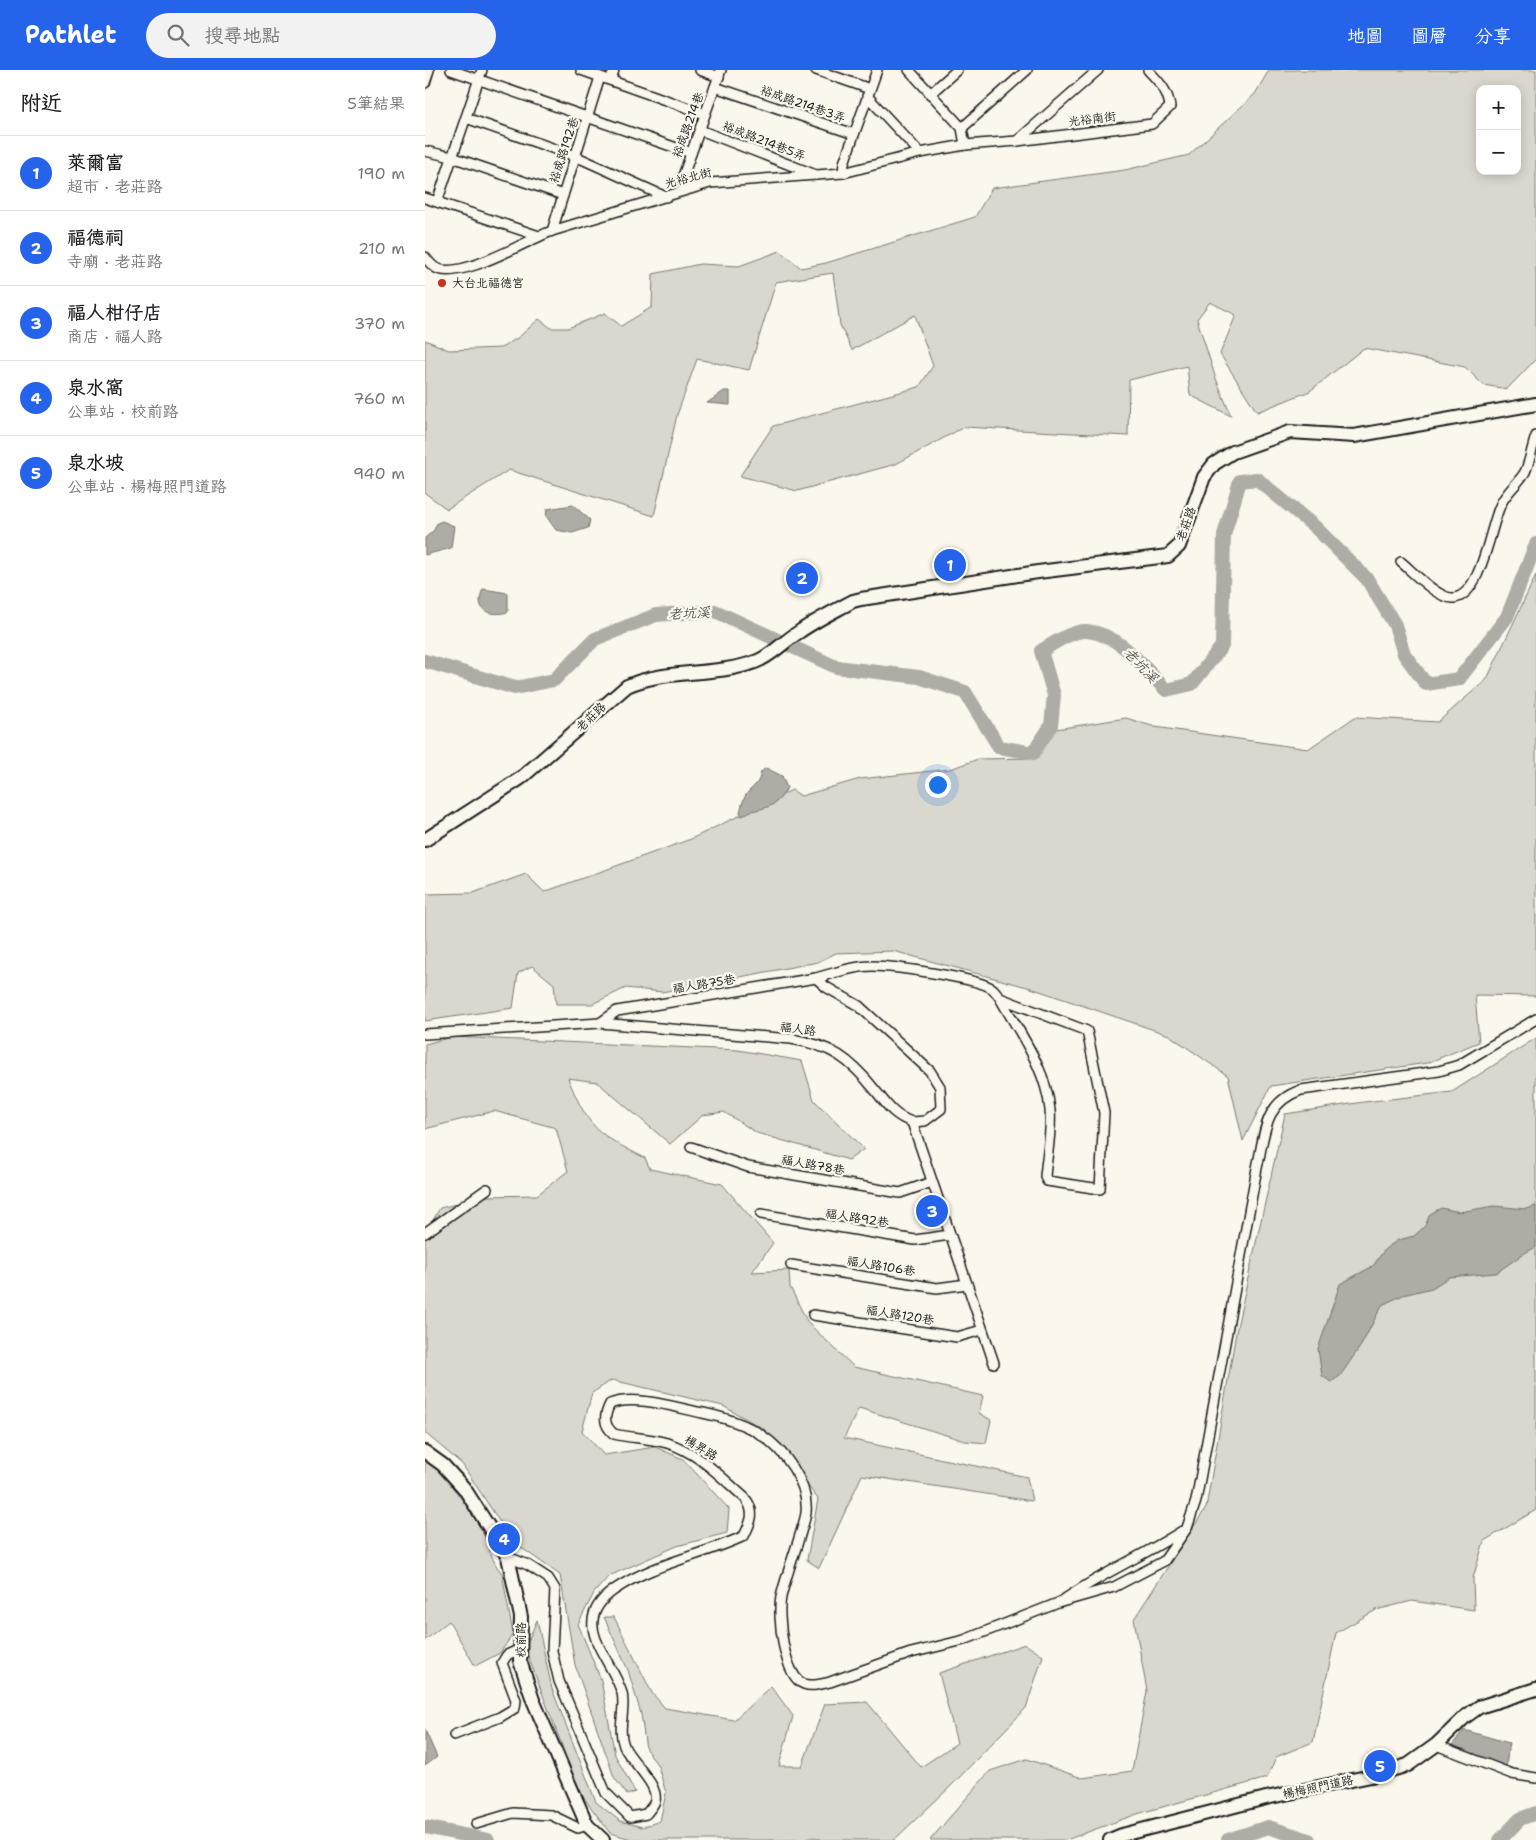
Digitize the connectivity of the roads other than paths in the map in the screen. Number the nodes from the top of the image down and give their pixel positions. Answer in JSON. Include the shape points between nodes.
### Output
{"nodes":[{"id":1,"x":429,"y":70,"type":"edge"},
{"id":2,"x":451,"y":70,"type":"edge"},
{"id":3,"x":582,"y":70,"type":"edge"},
{"id":4,"x":614,"y":70,"type":"edge"},
{"id":5,"x":700,"y":70,"type":"edge"},
{"id":6,"x":816,"y":70,"type":"edge"},
{"id":7,"x":877,"y":70,"type":"edge"},
{"id":8,"x":909,"y":70,"type":"edge"},
{"id":9,"x":957,"y":70,"type":"edge"},
{"id":10,"x":1027,"y":70,"type":"edge"},
{"id":11,"x":1098,"y":70,"type":"edge"},
{"id":12,"x":1148,"y":70,"type":"edge"},
{"id":13,"x":720,"y":73,"type":"edge"},
{"id":14,"x":481,"y":74,"type":"edge"},
{"id":15,"x":600,"y":77,"type":"junction"},
{"id":16,"x":611,"y":80,"type":"junction"},
{"id":17,"x":425,"y":83,"type":"edge"},
{"id":18,"x":715,"y":87,"type":"junction"},
{"id":19,"x":868,"y":92,"type":"junction"},
{"id":20,"x":931,"y":94,"type":"junction"},
{"id":21,"x":705,"y":114,"type":"junction"},
{"id":22,"x":588,"y":116,"type":"junction"},
{"id":23,"x":466,"y":118,"type":"junction"},
{"id":24,"x":962,"y":128,"type":"junction"},
{"id":25,"x":700,"y":130,"type":"junction"},
{"id":26,"x":854,"y":134,"type":"junction"},
{"id":27,"x":1017,"y":141,"type":"junction"},
{"id":28,"x":965,"y":145,"type":"junction"},
{"id":29,"x":425,"y":151,"type":"edge"},
{"id":30,"x":691,"y":153,"type":"junction"},
{"id":31,"x":920,"y":154,"type":"junction"},
{"id":32,"x":575,"y":156,"type":"junction"},
{"id":33,"x":452,"y":157,"type":"junction"},
{"id":34,"x":843,"y":174,"type":"junction"},
{"id":35,"x":818,"y":176,"type":"junction"},
{"id":36,"x":686,"y":189,"type":"junction"},
{"id":37,"x":563,"y":196,"type":"junction"},
{"id":38,"x":666,"y":197,"type":"junction"},
{"id":39,"x":425,"y":198,"type":"edge"},
{"id":40,"x":437,"y":202,"type":"junction"},
{"id":41,"x":552,"y":231,"type":"junction"},
{"id":42,"x":539,"y":236,"type":"junction"},
{"id":43,"x":425,"y":257,"type":"edge"},
{"id":44,"x":1536,"y":404,"type":"edge"},
{"id":45,"x":1536,"y":436,"type":"edge"},
{"id":46,"x":1401,"y":562,"type":"dead end"},
{"id":47,"x":425,"y":840,"type":"edge"},
{"id":48,"x":816,"y":978,"type":"junction"},
{"id":49,"x":1000,"y":998,"type":"junction"},
{"id":50,"x":1536,"y":1019,"type":"edge"},
{"id":51,"x":600,"y":1023,"type":"junction"},
{"id":52,"x":425,"y":1034,"type":"edge"},
{"id":53,"x":912,"y":1122,"type":"junction"},
{"id":54,"x":691,"y":1147,"type":"dead end"},
{"id":55,"x":932,"y":1182,"type":"junction"},
{"id":56,"x":487,"y":1189,"type":"dead end"},
{"id":57,"x":761,"y":1214,"type":"dead end"},
{"id":58,"x":425,"y":1233,"type":"edge"},
{"id":59,"x":950,"y":1235,"type":"junction"},
{"id":60,"x":791,"y":1265,"type":"dead end"},
{"id":61,"x":967,"y":1284,"type":"junction"},
{"id":62,"x":813,"y":1315,"type":"dead end"},
{"id":63,"x":982,"y":1330,"type":"junction"},
{"id":64,"x":994,"y":1364,"type":"dead end"},
{"id":65,"x":425,"y":1452,"type":"edge"},
{"id":66,"x":1187,"y":1528,"type":"junction"},
{"id":67,"x":508,"y":1557,"type":"junction"},
{"id":68,"x":1059,"y":1603,"type":"junction"},
{"id":69,"x":520,"y":1648,"type":"junction"},
{"id":70,"x":1536,"y":1689,"type":"edge"},
{"id":71,"x":454,"y":1735,"type":"dead end"},
{"id":72,"x":1437,"y":1745,"type":"junction"},
{"id":73,"x":1536,"y":1778,"type":"edge"},
{"id":74,"x":476,"y":1824,"type":"dead end"},
{"id":75,"x":587,"y":1825,"type":"junction"},
{"id":76,"x":603,"y":1840,"type":"edge"},
{"id":77,"x":1110,"y":1840,"type":"edge"}],
"edges":[{"from":1,"to":17,"type":"street"},
{"from":2,"to":14,"type":"street"},
{"from":3,"to":15,"type":"street"},
{"from":4,"to":16,"type":"street"},
{"from":5,"to":13,"type":"street"},
{"from":6,"to":19,"type":"street"},
{"from":7,"to":19,"type":"street"},
{"from":8,"to":20,"type":"street"},
{"from":9,"to":20,"type":"street"},
{"from":10,"to":24,"type":"street"},
{"from":11,"to":27,"type":"street"},
{"from":12,"to":27,"type":"street","name":"光裕南街","via":[[1163,86],[1170,107],[1152,124]]},
{"from":13,"to":18,"type":"street","name":"裕成路214巷"},
{"from":14,"to":22,"type":"street"},
{"from":14,"to":23,"type":"street"},
{"from":15,"to":16,"type":"street"},
{"from":15,"to":22,"type":"street","name":"裕成路192巷"},
{"from":16,"to":21,"type":"street"},
{"from":18,"to":21,"type":"street","name":"裕成路214巷"},
{"from":18,"to":26,"type":"street","name":"裕成路214巷3弄"},
{"from":19,"to":26,"type":"street"},
{"from":19,"to":31,"type":"street"},
{"from":20,"to":24,"type":"street"},
{"from":21,"to":25,"type":"street","name":"裕成路214巷"},
{"from":22,"to":30,"type":"street"},
{"from":22,"to":32,"type":"street","name":"裕成路192巷"},
{"from":23,"to":32,"type":"street"},
{"from":23,"to":33,"type":"street"},
{"from":24,"to":28,"type":"street"},
{"from":25,"to":30,"type":"street","name":"裕成路214巷"},
{"from":25,"to":35,"type":"street","name":"裕成路214巷5弄"},
{"from":26,"to":34,"type":"street"},
{"from":27,"to":28,"type":"street","name":"光裕南街"},
{"from":28,"to":31,"type":"street","name":"光裕北街"},
{"from":29,"to":33,"type":"street"},
{"from":30,"to":36,"type":"street","name":"裕成路214巷","via":[[683,176]]},
{"from":31,"to":34,"type":"street","name":"光裕北街"},
{"from":32,"to":37,"type":"street","name":"裕成路192巷"},
{"from":32,"to":38,"type":"street"},
{"from":33,"to":37,"type":"street"},
{"from":33,"to":40,"type":"street"},
{"from":34,"to":35,"type":"street","name":"光裕北街"},
{"from":35,"to":36,"type":"street","name":"光裕北街","via":[[710,183]]},
{"from":36,"to":38,"type":"street","name":"光裕北街"},
{"from":37,"to":41,"type":"street","name":"裕成路192巷"},
{"from":38,"to":41,"type":"street","name":"光裕北街"},
{"from":39,"to":40,"type":"street"},
{"from":40,"to":42,"type":"street"},
{"from":41,"to":42,"type":"street","name":"光裕北街"},
{"from":42,"to":43,"type":"street","name":"光裕北街","via":[[527,244],[453,271],[436,268]]},
{"from":44,"to":47,"type":"street","name":"老莊路","via":[[1354,436],[1290,432],[1233,452],[1214,464],[1204,477],[1179,546],[1168,556],[861,599],[790,639],[757,662],[731,668],[665,674],[627,686],[521,778]]},
{"from":45,"to":46,"type":"street","via":[[1525,472],[1500,504],[1480,569],[1467,592],[1453,598],[1441,595]]},
{"from":48,"to":49,"type":"street","name":"福人路75巷","via":[[873,966],[950,976],[992,989]]},
{"from":48,"to":51,"type":"street","name":"福人路75巷","via":[[617,1011]]},
{"from":48,"to":53,"type":"street","via":[[826,988],[859,1006],[930,1071],[940,1087],[941,1108],[925,1121]]},
{"from":49,"to":49,"type":"street","name":"福人路75巷","via":[[1087,1031],[1104,1113],[1099,1189],[1047,1181],[1050,1112],[1045,1083],[1037,1062]]},
{"from":50,"to":66,"type":"street","via":[[1459,1065],[1439,1071],[1301,1090],[1286,1095],[1277,1104],[1268,1120],[1257,1168],[1196,1501]]},
{"from":51,"to":52,"type":"street","name":"福人路"},
{"from":51,"to":53,"type":"street","name":"福人路","via":[[816,1043],[840,1055],[863,1075],[898,1118]]},
{"from":53,"to":55,"type":"street"},
{"from":54,"to":55,"type":"street","name":"福人路78巷","via":[[748,1167],[899,1193]]},
{"from":55,"to":59,"type":"street"},
{"from":56,"to":58,"type":"street"},
{"from":57,"to":59,"type":"street","name":"福人路92巷","via":[[915,1240]]},
{"from":59,"to":61,"type":"street"},
{"from":60,"to":61,"type":"street","name":"福人路106巷","via":[[937,1288]]},
{"from":61,"to":63,"type":"street"},
{"from":62,"to":63,"type":"street","name":"福人路120巷","via":[[957,1337]]},
{"from":63,"to":64,"type":"street"},
{"from":65,"to":67,"type":"street","name":"校前路","via":[[443,1465],[464,1488]]},
{"from":66,"to":68,"type":"street","via":[[1083,1586]]},
{"from":66,"to":68,"type":"street","via":[[1164,1561],[1114,1587]]},
{"from":67,"to":68,"type":"street","name":"楊昇路","via":[[548,1578],[555,1589],[552,1651],[559,1681],[606,1793],[630,1817],[646,1814],[655,1801],[654,1790],[625,1747],[621,1733],[622,1694],[611,1666],[593,1638],[595,1611],[614,1590],[636,1578],[744,1536],[753,1519],[751,1506],[745,1498],[699,1458],[666,1443],[614,1434],[605,1422],[610,1404],[626,1399],[725,1418],[759,1434],[774,1446],[799,1476],[806,1513],[781,1598],[781,1623],[789,1669],[805,1685],[817,1686],[911,1653],[964,1640]]},
{"from":67,"to":69,"type":"street","name":"校前路","via":[[521,1617]]},
{"from":69,"to":71,"type":"street","via":[[507,1655],[501,1664],[516,1700],[515,1708]]},
{"from":69,"to":75,"type":"street","name":"校前路","via":[[520,1661],[533,1700]]},
{"from":70,"to":72,"type":"street","name":"楊梅照門道路","via":[[1479,1707],[1465,1716]]},
{"from":72,"to":73,"type":"street","via":[[1512,1774]]},
{"from":72,"to":77,"type":"street","name":"楊梅照門道路","via":[[1408,1765],[1371,1776],[1266,1798]]},
{"from":74,"to":75,"type":"street","via":[[513,1813],[551,1816],[578,1828]]},
{"from":75,"to":76,"type":"street","name":"校前路"}]}
